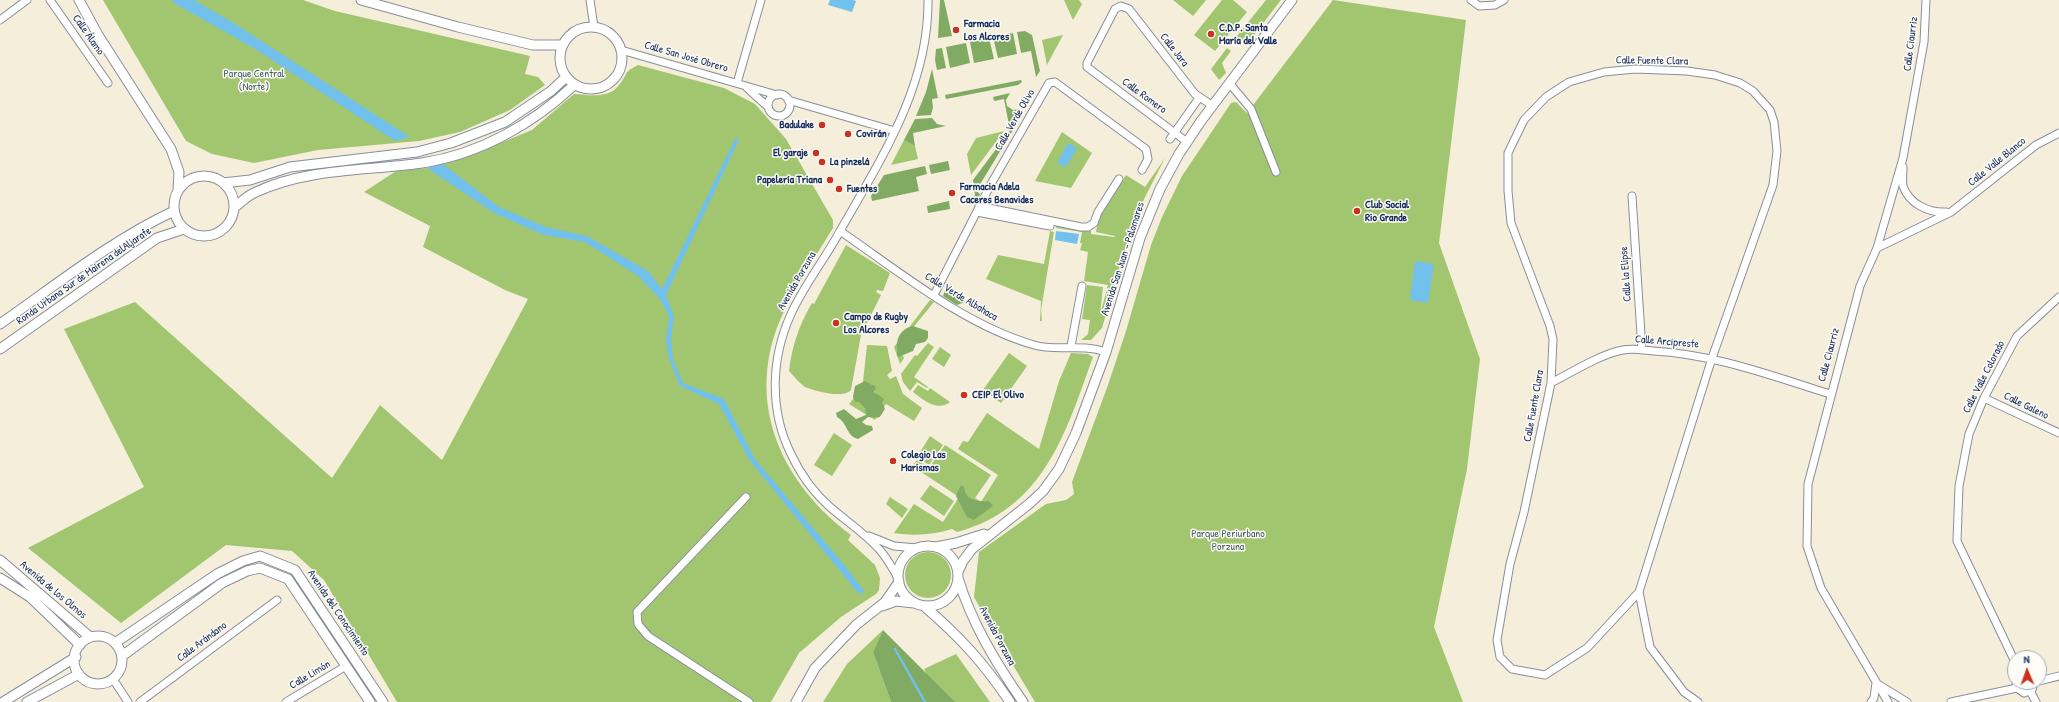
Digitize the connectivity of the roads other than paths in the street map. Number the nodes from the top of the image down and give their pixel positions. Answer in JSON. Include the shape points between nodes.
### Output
{"nodes":[{"id":1,"x":27,"y":0,"type":"edge"},
{"id":2,"x":50,"y":0,"type":"edge"},
{"id":3,"x":79,"y":0,"type":"edge"},
{"id":4,"x":361,"y":0,"type":"edge"},
{"id":5,"x":590,"y":0,"type":"edge"},
{"id":6,"x":761,"y":0,"type":"edge"},
{"id":7,"x":928,"y":0,"type":"edge"},
{"id":8,"x":1292,"y":0,"type":"edge"},
{"id":9,"x":1471,"y":0,"type":"edge"},
{"id":10,"x":1504,"y":0,"type":"edge"},
{"id":11,"x":1926,"y":0,"type":"edge"},
{"id":12,"x":0,"y":20,"type":"edge"},
{"id":13,"x":594,"y":27,"type":"junction"},
{"id":14,"x":562,"y":45,"type":"junction"},
{"id":15,"x":621,"y":50,"type":"junction"},
{"id":16,"x":1087,"y":67,"type":"joint"},
{"id":17,"x":566,"y":77,"type":"junction"},
{"id":18,"x":108,"y":83,"type":"dead end"},
{"id":19,"x":737,"y":83,"type":"junction"},
{"id":20,"x":1230,"y":84,"type":"junction"},
{"id":21,"x":574,"y":85,"type":"junction"},
{"id":22,"x":745,"y":87,"type":"junction"},
{"id":23,"x":777,"y":95,"type":"junction"},
{"id":24,"x":1199,"y":98,"type":"junction"},
{"id":25,"x":788,"y":100,"type":"junction"},
{"id":26,"x":1213,"y":106,"type":"junction"},
{"id":27,"x":768,"y":107,"type":"junction"},
{"id":28,"x":895,"y":131,"type":"junction"},
{"id":29,"x":1174,"y":133,"type":"junction"},
{"id":30,"x":2059,"y":133,"type":"edge"},
{"id":31,"x":1170,"y":139,"type":"dead end"},
{"id":32,"x":1187,"y":142,"type":"junction"},
{"id":33,"x":1903,"y":158,"type":"junction"},
{"id":34,"x":1142,"y":170,"type":"dead end"},
{"id":35,"x":1276,"y":172,"type":"dead end"},
{"id":36,"x":1119,"y":179,"type":"dead end"},
{"id":37,"x":223,"y":183,"type":"junction"},
{"id":38,"x":178,"y":190,"type":"junction"},
{"id":39,"x":1632,"y":196,"type":"dead end"},
{"id":40,"x":234,"y":208,"type":"junction"},
{"id":41,"x":978,"y":209,"type":"junction"},
{"id":42,"x":174,"y":211,"type":"junction"},
{"id":43,"x":1951,"y":212,"type":"junction"},
{"id":44,"x":1050,"y":226,"type":"dead end"},
{"id":45,"x":184,"y":229,"type":"junction"},
{"id":46,"x":840,"y":231,"type":"junction"},
{"id":47,"x":1877,"y":248,"type":"junction"},
{"id":48,"x":1082,"y":286,"type":"dead end"},
{"id":49,"x":934,"y":295,"type":"junction"},
{"id":50,"x":2059,"y":298,"type":"edge"},
{"id":51,"x":0,"y":324,"type":"edge"},
{"id":52,"x":1071,"y":346,"type":"junction"},
{"id":53,"x":0,"y":349,"type":"edge"},
{"id":54,"x":1642,"y":350,"type":"junction"},
{"id":55,"x":1106,"y":352,"type":"junction"},
{"id":56,"x":1712,"y":358,"type":"junction"},
{"id":57,"x":1551,"y":383,"type":"junction"},
{"id":58,"x":1830,"y":394,"type":"junction"},
{"id":59,"x":1984,"y":398,"type":"junction"},
{"id":60,"x":2059,"y":433,"type":"edge"},
{"id":61,"x":746,"y":497,"type":"dead end"},
{"id":62,"x":995,"y":530,"type":"junction"},
{"id":63,"x":860,"y":531,"type":"junction"},
{"id":64,"x":936,"y":547,"type":"junction"},
{"id":65,"x":917,"y":548,"type":"junction"},
{"id":66,"x":0,"y":560,"type":"edge"},
{"id":67,"x":958,"y":575,"type":"junction"},
{"id":68,"x":0,"y":578,"type":"edge"},
{"id":69,"x":898,"y":580,"type":"junction"},
{"id":70,"x":1639,"y":592,"type":"junction"},
{"id":71,"x":277,"y":600,"type":"dead end"},
{"id":72,"x":919,"y":604,"type":"junction"},
{"id":73,"x":875,"y":609,"type":"junction"},
{"id":74,"x":90,"y":637,"type":"junction"},
{"id":75,"x":115,"y":643,"type":"junction"},
{"id":76,"x":80,"y":645,"type":"junction"},
{"id":77,"x":2009,"y":650,"type":"edge"},
{"id":78,"x":122,"y":656,"type":"junction"},
{"id":79,"x":76,"y":657,"type":"junction"},
{"id":80,"x":346,"y":666,"type":"junction"},
{"id":81,"x":79,"y":674,"type":"junction"},
{"id":82,"x":2059,"y":676,"type":"edge"},
{"id":83,"x":113,"y":679,"type":"junction"},
{"id":84,"x":2047,"y":679,"type":"edge"},
{"id":85,"x":1876,"y":683,"type":"junction"},
{"id":86,"x":2007,"y":687,"type":"edge"},
{"id":87,"x":2020,"y":690,"type":"edge"},
{"id":88,"x":2030,"y":691,"type":"joint"},
{"id":89,"x":3,"y":702,"type":"edge"},
{"id":90,"x":27,"y":702,"type":"edge"},
{"id":91,"x":128,"y":702,"type":"edge"},
{"id":92,"x":140,"y":702,"type":"edge"},
{"id":93,"x":286,"y":702,"type":"edge"},
{"id":94,"x":370,"y":702,"type":"edge"},
{"id":95,"x":383,"y":702,"type":"edge"},
{"id":96,"x":748,"y":702,"type":"edge"},
{"id":97,"x":796,"y":702,"type":"edge"},
{"id":98,"x":1010,"y":702,"type":"edge"},
{"id":99,"x":1023,"y":702,"type":"edge"},
{"id":100,"x":1698,"y":702,"type":"edge"},
{"id":101,"x":1871,"y":702,"type":"edge"},
{"id":102,"x":1888,"y":702,"type":"edge"},
{"id":103,"x":1907,"y":702,"type":"edge"},
{"id":104,"x":1951,"y":702,"type":"edge"},
{"id":105,"x":2036,"y":702,"type":"edge"}],
"edges":[{"from":1,"to":12,"type":"street"},
{"from":2,"to":18,"type":"street","name":"Calle Álamo"},
{"from":3,"to":38,"type":"street","via":[[171,149],[178,172]]},
{"from":4,"to":14,"type":"street","via":[[533,45]]},
{"from":5,"to":13,"type":"street"},
{"from":6,"to":19,"type":"street"},
{"from":7,"to":28,"type":"street","name":"Avenida Porzuna","via":[[922,59],[912,94]]},
{"from":8,"to":20,"type":"street","name":"Avenida San Juan - Palomares"},
{"from":9,"to":10,"type":"street","via":[[1479,6],[1495,5]]},
{"from":11,"to":33,"type":"street","name":"Calle Ciaurriz","via":[[1924,42]]},
{"from":13,"to":14,"type":"street","via":[[573,32]]},
{"from":13,"to":15,"type":"street","via":[[608,31]]},
{"from":14,"to":17,"type":"street","via":[[559,60]]},
{"from":15,"to":19,"type":"street","name":"Calle San José Obrero"},
{"from":15,"to":21,"type":"street","via":[[621,68],[607,86],[588,90]]},
{"from":16,"to":24,"type":"street","name":"Calle Jara","via":[[1114,11],[1121,6],[1129,9]]},
{"from":16,"to":29,"type":"street","name":"Calle Romero"},
{"from":17,"to":21,"type":"street"},
{"from":17,"to":37,"type":"street","via":[[551,91],[506,122],[451,143],[417,152],[290,167],[250,180]]},
{"from":19,"to":22,"type":"street","name":"Calle San José Obrero"},
{"from":20,"to":26,"type":"street","name":"Avenida San Juan - Palomares"},
{"from":20,"to":35,"type":"street","via":[[1251,109]]},
{"from":21,"to":40,"type":"street","via":[[532,120],[510,133],[457,154],[424,162],[306,176],[281,182],[254,192]]},
{"from":22,"to":23,"type":"street","name":"Calle San José Obrero"},
{"from":22,"to":27,"type":"street","name":"Calle San José Obrero"},
{"from":23,"to":25,"type":"street","via":[[782,95]]},
{"from":23,"to":27,"type":"street","via":[[770,99]]},
{"from":24,"to":26,"type":"street","name":"Calle Jara"},
{"from":24,"to":29,"type":"street"},
{"from":25,"to":27,"type":"street","via":[[789,110],[782,116],[774,115]]},
{"from":25,"to":28,"type":"street"},
{"from":26,"to":32,"type":"street","name":"Avenida San Juan - Palomares"},
{"from":28,"to":46,"type":"street","name":"Avenida Porzuna"},
{"from":29,"to":31,"type":"street"},
{"from":29,"to":32,"type":"street","name":"Calle Romero"},
{"from":30,"to":43,"type":"street","name":"Calle Valle Blanco","via":[[2036,145]]},
{"from":32,"to":55,"type":"street","name":"Avenida San Juan - Palomares","via":[[1150,210]]},
{"from":33,"to":43,"type":"street","via":[[1903,184],[1907,195],[1918,206],[1936,213]]},
{"from":33,"to":47,"type":"street","name":"Calle Ciaurriz"},
{"from":34,"to":41,"type":"street","name":"Calle Verde Olivo","via":[[1148,159],[1146,149],[1055,82],[1051,82]]},
{"from":36,"to":41,"type":"street","via":[[1100,208],[1094,223],[1088,227]]},
{"from":37,"to":38,"type":"street","via":[[204,176],[185,182]]},
{"from":37,"to":40,"type":"street","via":[[231,194]]},
{"from":38,"to":42,"type":"street"},
{"from":39,"to":54,"type":"street","name":"Calle la Elipse"},
{"from":40,"to":45,"type":"street","via":[[227,225],[211,235],[192,234]]},
{"from":41,"to":44,"type":"street"},
{"from":41,"to":49,"type":"street","name":"Calle Verde Olivo"},
{"from":42,"to":45,"type":"street"},
{"from":42,"to":51,"type":"street","name":"Ronda Urbana Sur de Mairena delAljarafe","via":[[145,225]]},
{"from":43,"to":47,"type":"street","name":"Calle Valle Blanco"},
{"from":45,"to":53,"type":"street","name":"Ronda Urbana Sur de Mairena delAljarafe","via":[[157,238]]},
{"from":46,"to":49,"type":"street","name":"Calle Verde Albahaca"},
{"from":46,"to":63,"type":"street","name":"Avenida Porzuna","via":[[787,325],[776,368],[776,397],[781,427],[798,467],[818,495]]},
{"from":47,"to":58,"type":"street","name":"Calle Ciaurriz","via":[[1860,286]]},
{"from":48,"to":52,"type":"street"},
{"from":49,"to":52,"type":"street","name":"Calle Verde Albahaca","via":[[959,312],[992,329],[1034,345]]},
{"from":50,"to":59,"type":"street","name":"Calle Valle Colorado","via":[[2017,336]]},
{"from":52,"to":55,"type":"street","name":"Calle Verde Albahaca","via":[[1090,347]]},
{"from":54,"to":56,"type":"street","name":"Calle Arcipreste","via":[[1680,352]]},
{"from":54,"to":57,"type":"street","name":"Calle Arcipreste","via":[[1623,350],[1590,362]]},
{"from":55,"to":62,"type":"street","name":"Avenida San Juan - Palomares","via":[[1076,433],[1059,469],[1034,500]]},
{"from":56,"to":57,"type":"street","name":"Calle Fuente Clara","via":[[1773,185],[1776,151],[1774,122],[1770,110],[1753,91],[1740,83],[1715,75],[1635,69],[1604,72],[1569,82],[1546,97],[1524,120],[1508,153],[1511,224],[1550,326],[1553,339]]},
{"from":56,"to":58,"type":"street","name":"Calle Arcipreste"},
{"from":56,"to":70,"type":"street","name":"Calle Fuente Clara"},
{"from":57,"to":70,"type":"street","name":"Calle Fuente Clara","via":[[1500,617],[1496,640],[1500,657],[1512,669],[1545,675],[1587,648]]},
{"from":58,"to":85,"type":"street","name":"Calle Ciaurriz","via":[[1808,484],[1807,546],[1821,588]]},
{"from":59,"to":60,"type":"street","name":"Calle Galeno"},
{"from":59,"to":77,"type":"street","name":"Calle Valle Colorado","via":[[1969,434],[1958,486],[1957,541]]},
{"from":61,"to":96,"type":"street","via":[[637,612],[638,624],[648,636]]},
{"from":62,"to":64,"type":"street"},
{"from":62,"to":67,"type":"street","via":[[962,561]]},
{"from":63,"to":65,"type":"street","via":[[886,544]]},
{"from":63,"to":69,"type":"street","via":[[882,552]]},
{"from":64,"to":65,"type":"street"},
{"from":64,"to":67,"type":"street","via":[[951,556]]},
{"from":65,"to":69,"type":"street","via":[[903,560]]},
{"from":66,"to":74,"type":"street","name":"Avenida de los Olmos"},
{"from":67,"to":72,"type":"street","via":[[957,584],[950,596],[938,604]]},
{"from":67,"to":99,"type":"street","name":"Avenida Porzuna","via":[[965,600],[981,635],[997,665]]},
{"from":68,"to":76,"type":"street","name":"Avenida de los Olmos","via":[[30,597]]},
{"from":69,"to":72,"type":"street","via":[[904,594]]},
{"from":69,"to":73,"type":"street","via":[[885,602]]},
{"from":70,"to":100,"type":"street","via":[[1650,647],[1684,692]]},
{"from":71,"to":92,"type":"street","name":"Calle Arándano"},
{"from":72,"to":73,"type":"street","via":[[896,602]]},
{"from":72,"to":98,"type":"street","name":"Avenida Porzuna","via":[[972,650]]},
{"from":73,"to":97,"type":"street","via":[[815,668]]},
{"from":74,"to":75,"type":"street","via":[[100,636]]},
{"from":74,"to":76,"type":"street"},
{"from":75,"to":78,"type":"street"},
{"from":75,"to":95,"type":"street","name":"Avenida del Conocimiento","via":[[216,574],[260,556],[295,570]]},
{"from":76,"to":79,"type":"street"},
{"from":78,"to":80,"type":"street","name":"Avenida del Conocimiento","via":[[222,584],[247,571],[260,568],[288,579]]},
{"from":78,"to":83,"type":"street","via":[[121,668]]},
{"from":79,"to":81,"type":"street"},
{"from":79,"to":89,"type":"street"},
{"from":80,"to":93,"type":"street","name":"Calle Limón"},
{"from":80,"to":94,"type":"street","name":"Avenida del Conocimiento"},
{"from":81,"to":83,"type":"street","via":[[86,680],[96,683]]},
{"from":81,"to":90,"type":"street"},
{"from":82,"to":84,"type":"street"},
{"from":83,"to":91,"type":"street"},
{"from":85,"to":101,"type":"street"},
{"from":85,"to":102,"type":"street","name":"Calle Ciaurriz"},
{"from":85,"to":103,"type":"street"},
{"from":86,"to":104,"type":"street"},
{"from":87,"to":88,"type":"street"},
{"from":88,"to":105,"type":"street"}]}
